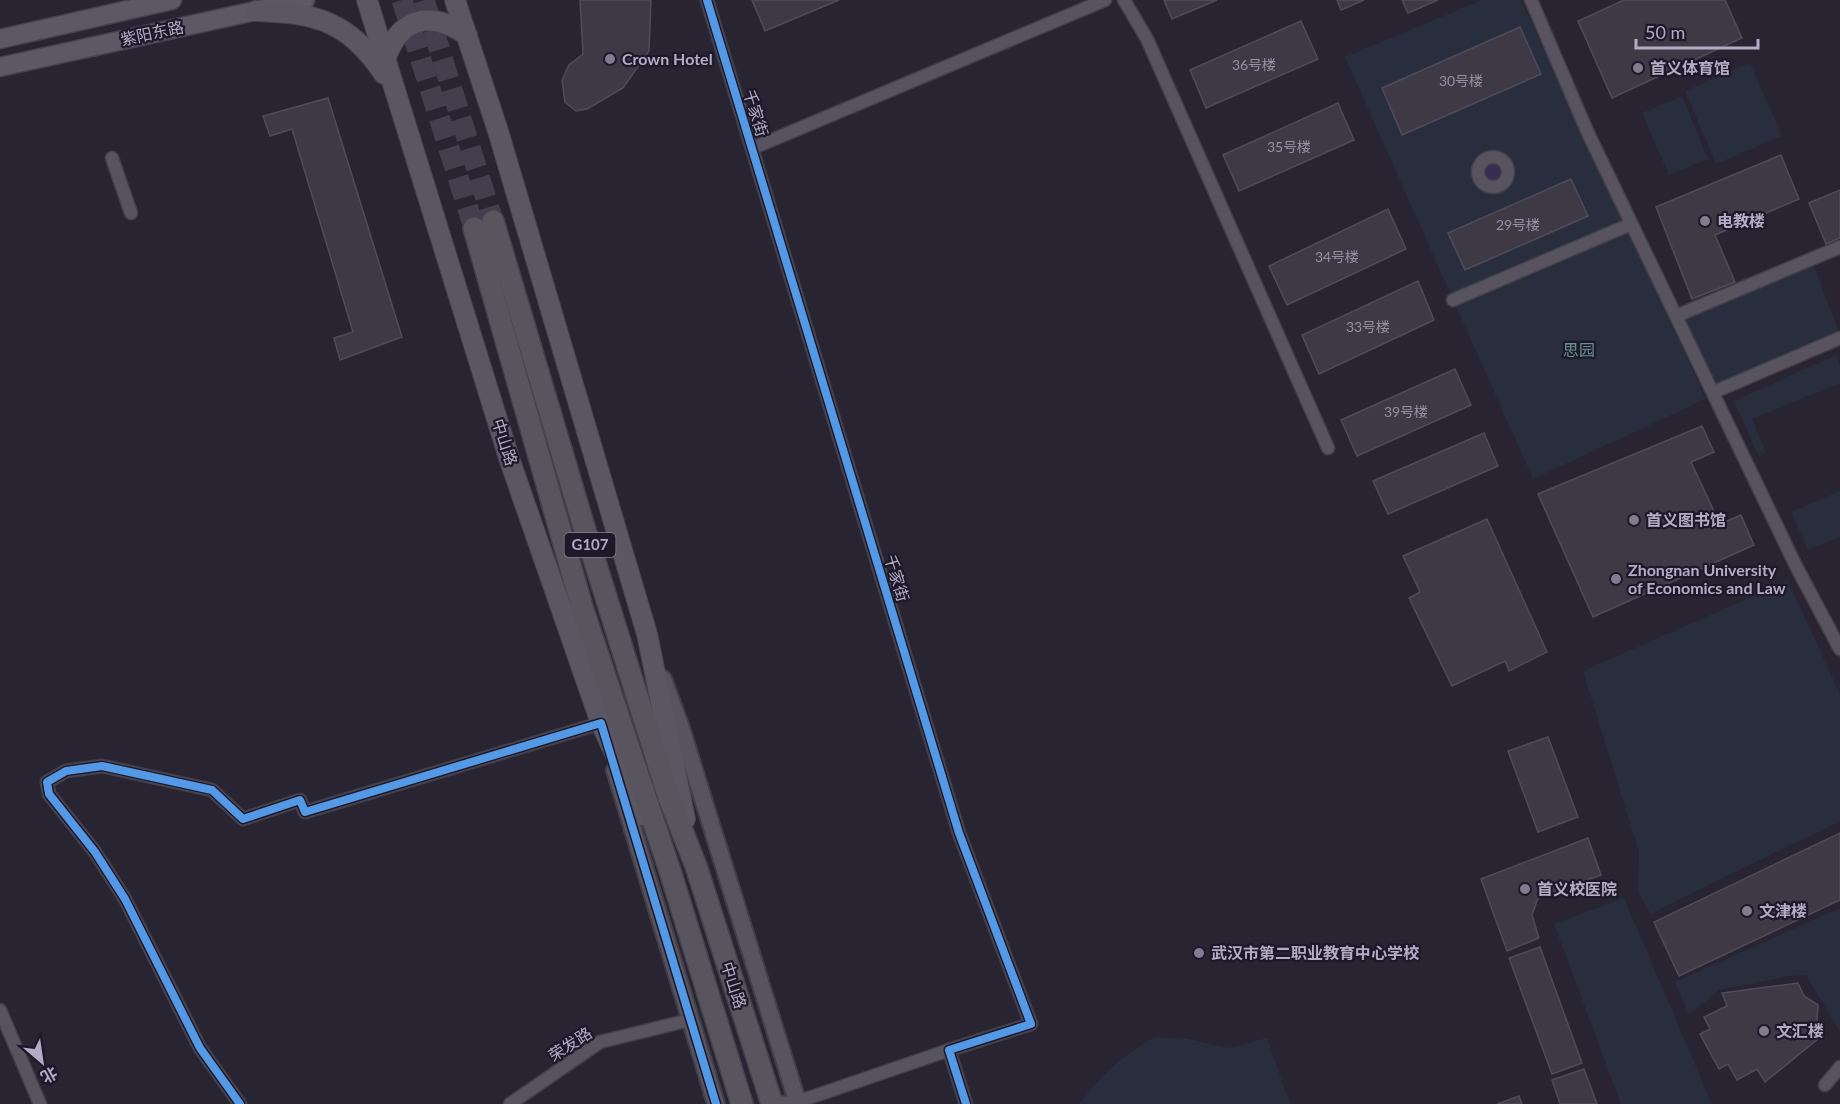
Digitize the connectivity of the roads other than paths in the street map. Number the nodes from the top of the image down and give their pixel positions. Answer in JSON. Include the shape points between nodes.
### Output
{"nodes":[{"id":1,"x":172,"y":0,"type":"edge"},
{"id":2,"x":305,"y":0,"type":"edge"},
{"id":3,"x":367,"y":0,"type":"edge"},
{"id":4,"x":455,"y":0,"type":"edge"},
{"id":5,"x":707,"y":0,"type":"edge"},
{"id":6,"x":1105,"y":0,"type":"edge"},
{"id":7,"x":1124,"y":0,"type":"edge"},
{"id":8,"x":1531,"y":0,"type":"edge"},
{"id":9,"x":256,"y":10,"type":"junction"},
{"id":10,"x":467,"y":35,"type":"junction"},
{"id":11,"x":0,"y":38,"type":"edge"},
{"id":12,"x":384,"y":63,"type":"junction"},
{"id":13,"x":0,"y":69,"type":"edge"},
{"id":14,"x":391,"y":85,"type":"junction"},
{"id":15,"x":753,"y":148,"type":"junction"},
{"id":16,"x":112,"y":158,"type":"dead end"},
{"id":17,"x":131,"y":213,"type":"dead end"},
{"id":18,"x":1631,"y":224,"type":"junction"},
{"id":19,"x":1840,"y":247,"type":"edge"},
{"id":20,"x":1453,"y":300,"type":"dead end"},
{"id":21,"x":1676,"y":316,"type":"junction"},
{"id":22,"x":1840,"y":338,"type":"edge"},
{"id":23,"x":1714,"y":392,"type":"junction"},
{"id":24,"x":1328,"y":448,"type":"dead end"},
{"id":25,"x":647,"y":634,"type":"junction"},
{"id":26,"x":1840,"y":649,"type":"edge"},
{"id":27,"x":601,"y":723,"type":"junction"},
{"id":28,"x":696,"y":866,"type":"junction"},
{"id":29,"x":671,"y":874,"type":"junction"},
{"id":30,"x":0,"y":1010,"type":"edge"},
{"id":31,"x":690,"y":1020,"type":"junction"},
{"id":32,"x":949,"y":1050,"type":"junction"},
{"id":33,"x":1840,"y":1067,"type":"edge"},
{"id":34,"x":1825,"y":1085,"type":"dead end"},
{"id":35,"x":737,"y":1102,"type":"edge"},
{"id":36,"x":797,"y":1103,"type":"edge"},
{"id":37,"x":40,"y":1104,"type":"edge"},
{"id":38,"x":240,"y":1104,"type":"edge"},
{"id":39,"x":510,"y":1104,"type":"edge"},
{"id":40,"x":716,"y":1104,"type":"edge"},
{"id":41,"x":772,"y":1104,"type":"edge"},
{"id":42,"x":966,"y":1104,"type":"edge"}],
"edges":[{"from":1,"to":11,"type":"main road","name":"紫阳东路"},
{"from":2,"to":9,"type":"main road","name":"紫阳东路"},
{"from":3,"to":12,"type":"main road","name":"中山路"},
{"from":4,"to":10,"type":"main road","name":"中山路"},
{"from":5,"to":15,"type":"street","name":"千家街"},
{"from":6,"to":15,"type":"street"},
{"from":7,"to":24,"type":"street","via":[[1147,39]]},
{"from":8,"to":18,"type":"street"},
{"from":9,"to":13,"type":"main road","name":"紫阳东路"},
{"from":9,"to":14,"type":"main road","via":[[297,12],[328,22],[364,48]]},
{"from":10,"to":12,"type":"main road","via":[[438,21],[411,24],[390,43]]},
{"from":10,"to":25,"type":"main road","name":"中山路"},
{"from":12,"to":14,"type":"main road","name":"中山路"},
{"from":14,"to":27,"type":"main road","name":"中山路","via":[[510,460]]},
{"from":15,"to":32,"type":"street","name":"千家街","via":[[959,833],[1031,1024]]},
{"from":16,"to":17,"type":"street"},
{"from":18,"to":20,"type":"street"},
{"from":18,"to":21,"type":"street"},
{"from":19,"to":21,"type":"street"},
{"from":21,"to":23,"type":"street"},
{"from":22,"to":23,"type":"street"},
{"from":23,"to":26,"type":"street","via":[[1796,567]]},
{"from":25,"to":28,"type":"main road","name":"中山路"},
{"from":25,"to":36,"type":"street","via":[[681,728]]},
{"from":27,"to":29,"type":"main road","name":"中山路"},
{"from":27,"to":31,"type":"street"},
{"from":27,"to":38,"type":"street","via":[[305,812],[300,800],[243,819],[212,790],[102,766],[66,771],[47,782],[49,794],[95,852],[125,899],[200,1048]]},
{"from":28,"to":29,"type":"highway","name":"中山路","number":"G107","via":[[669,798],[484,224],[582,607]]},
{"from":28,"to":41,"type":"highway","name":"中山路","number":"G107"},
{"from":29,"to":35,"type":"highway","name":"中山路","number":"G107"},
{"from":30,"to":37,"type":"street"},
{"from":31,"to":39,"type":"street","name":"荣发路","via":[[600,1042]]},
{"from":31,"to":40,"type":"street"},
{"from":32,"to":36,"type":"street"},
{"from":32,"to":42,"type":"street"},
{"from":33,"to":34,"type":"street"},
{"from":36,"to":41,"type":"street"}]}
